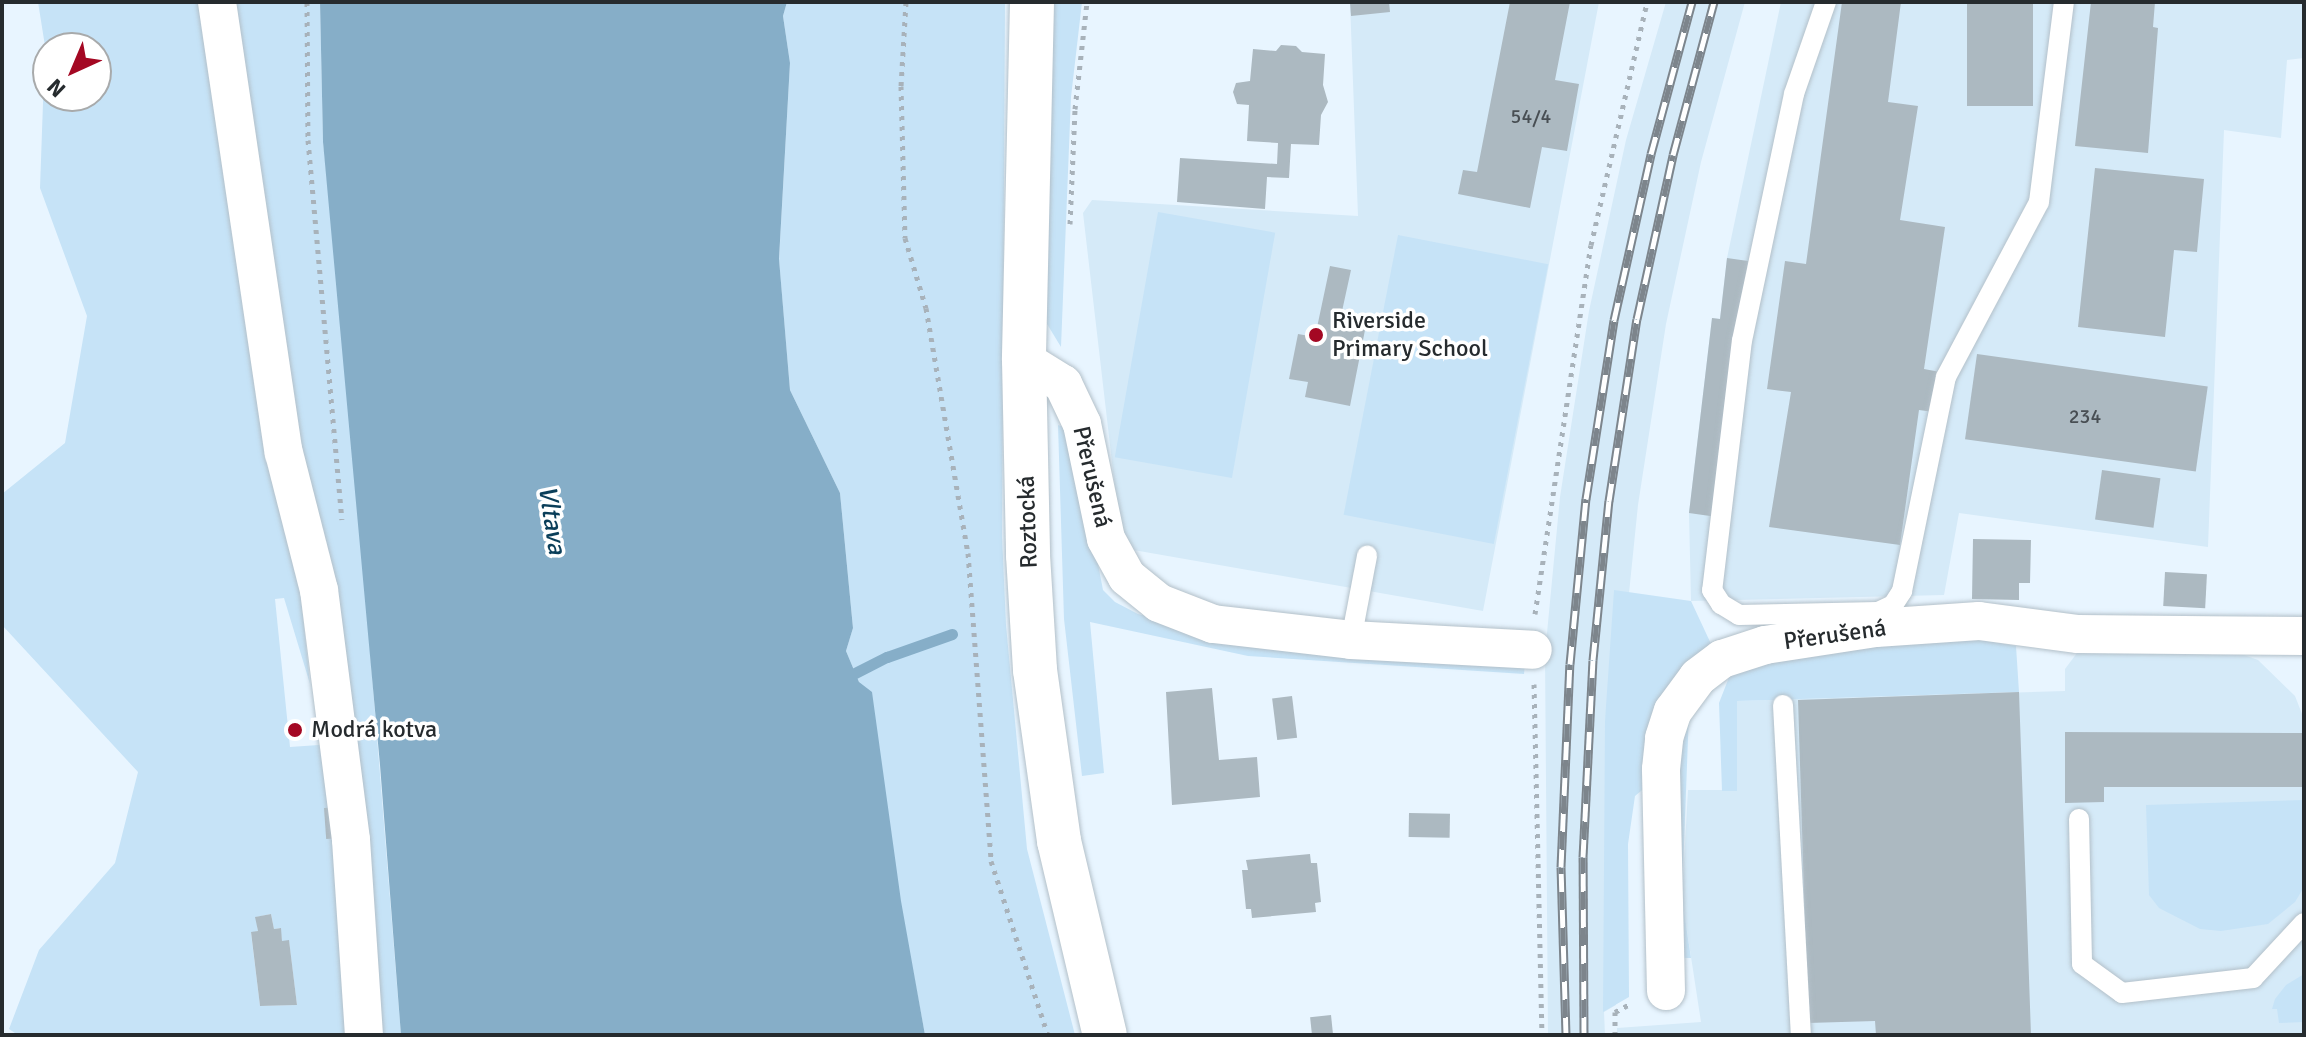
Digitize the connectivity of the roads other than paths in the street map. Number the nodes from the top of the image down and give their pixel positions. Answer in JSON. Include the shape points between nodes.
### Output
{"nodes":[{"id":1,"x":217,"y":2,"type":"edge"},
{"id":2,"x":1032,"y":2,"type":"edge"},
{"id":3,"x":1826,"y":2,"type":"edge"},
{"id":4,"x":2064,"y":2,"type":"edge"},
{"id":5,"x":1024,"y":360,"type":"junction"},
{"id":6,"x":1367,"y":556,"type":"dead end"},
{"id":7,"x":2304,"y":636,"type":"edge"},
{"id":8,"x":1351,"y":640,"type":"junction"},
{"id":9,"x":1533,"y":650,"type":"road end"},
{"id":10,"x":1783,"y":705,"type":"dead end"},
{"id":11,"x":2079,"y":819,"type":"dead end"},
{"id":12,"x":2304,"y":923,"type":"edge"},
{"id":13,"x":1666,"y":991,"type":"dead end"},
{"id":14,"x":364,"y":1035,"type":"edge"},
{"id":15,"x":1105,"y":1035,"type":"edge"},
{"id":16,"x":1801,"y":1035,"type":"edge"}],
"edges":[{"from":1,"to":14,"type":"street","via":[[284,453],[319,590],[351,840]]},
{"from":2,"to":5,"type":"main road","name":"Roztocká"},
{"from":3,"to":4,"type":"lane","via":[[1794,94],[1742,340],[1712,590],[1721,604],[1739,615],[1878,612],[1893,605],[1902,591],[1946,377],[2039,202]]},
{"from":5,"to":8,"type":"street","name":"Přerušená","via":[[1063,384],[1082,424],[1106,539],[1127,577],[1159,603],[1213,624]]},
{"from":5,"to":15,"type":"main road","name":"Roztocká","via":[[1035,670],[1059,841]]},
{"from":6,"to":8,"type":"lane"},
{"from":7,"to":13,"type":"street","name":"Přerušená","via":[[2078,634],[1979,621],[1779,642],[1722,659],[1698,677],[1673,711],[1664,738]]},
{"from":8,"to":9,"type":"street","name":"Přerušená"},
{"from":10,"to":16,"type":"lane"},
{"from":11,"to":12,"type":"lane","via":[[2082,964],[2122,993],[2253,978]]}]}
